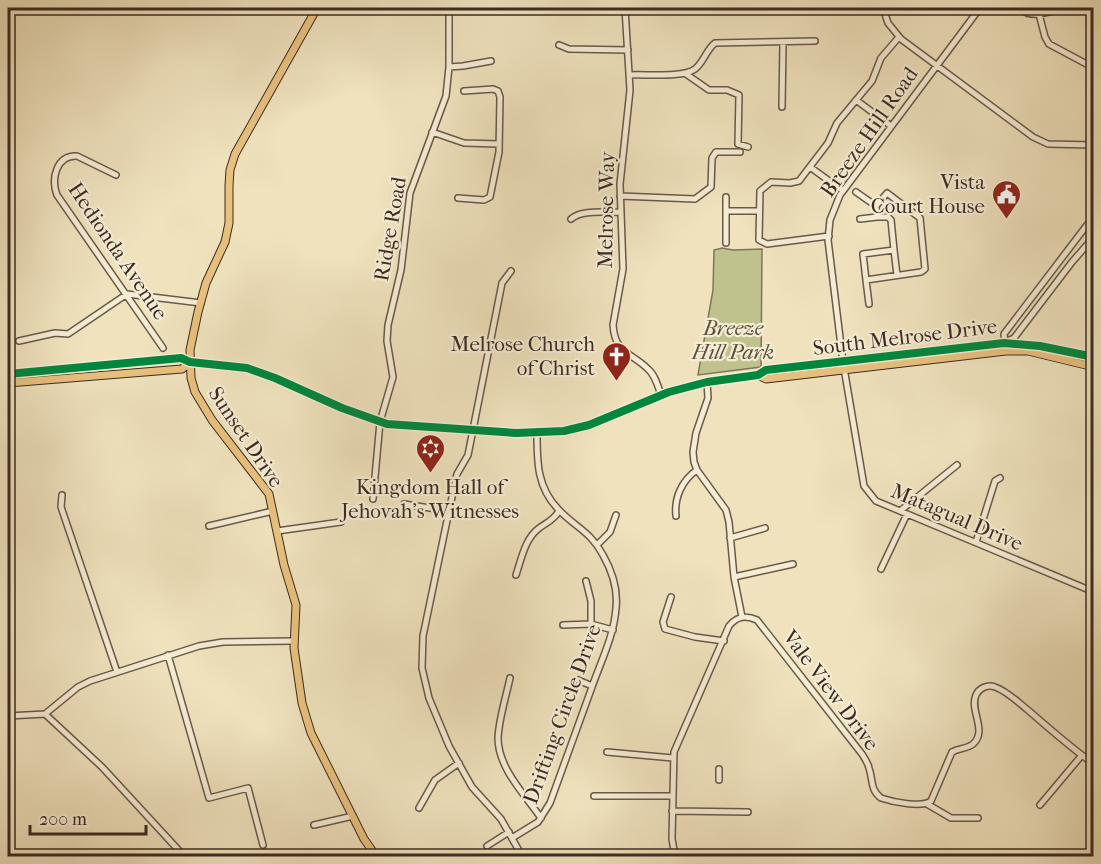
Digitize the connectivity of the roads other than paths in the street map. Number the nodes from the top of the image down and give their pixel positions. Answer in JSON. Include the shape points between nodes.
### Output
{"nodes":[{"id":1,"x":317,"y":8,"type":"edge"},
{"id":2,"x":449,"y":8,"type":"edge"},
{"id":3,"x":625,"y":8,"type":"edge"},
{"id":4,"x":883,"y":8,"type":"edge"},
{"id":5,"x":980,"y":8,"type":"edge"},
{"id":6,"x":1019,"y":8,"type":"edge"},
{"id":7,"x":1063,"y":8,"type":"edge"},
{"id":8,"x":1039,"y":14,"type":"junction"},
{"id":9,"x":899,"y":37,"type":"junction"},
{"id":10,"x":815,"y":41,"type":"dead end"},
{"id":11,"x":783,"y":42,"type":"junction"},
{"id":12,"x":560,"y":45,"type":"dead end"},
{"id":13,"x":628,"y":50,"type":"junction"},
{"id":14,"x":491,"y":61,"type":"dead end"},
{"id":15,"x":937,"y":65,"type":"junction"},
{"id":16,"x":449,"y":67,"type":"junction"},
{"id":17,"x":1094,"y":68,"type":"edge"},
{"id":18,"x":686,"y":74,"type":"junction"},
{"id":19,"x":630,"y":75,"type":"junction"},
{"id":20,"x":464,"y":92,"type":"dead end"},
{"id":21,"x":856,"y":100,"type":"junction"},
{"id":22,"x":782,"y":107,"type":"dead end"},
{"id":23,"x":891,"y":126,"type":"junction"},
{"id":24,"x":432,"y":132,"type":"junction"},
{"id":25,"x":499,"y":144,"type":"junction"},
{"id":26,"x":1094,"y":146,"type":"edge"},
{"id":27,"x":748,"y":147,"type":"dead end"},
{"id":28,"x":740,"y":153,"type":"dead end"},
{"id":29,"x":810,"y":167,"type":"junction"},
{"id":30,"x":116,"y":175,"type":"dead end"},
{"id":31,"x":843,"y":191,"type":"junction"},
{"id":32,"x":856,"y":192,"type":"dead end"},
{"id":33,"x":620,"y":196,"type":"junction"},
{"id":34,"x":726,"y":197,"type":"dead end"},
{"id":35,"x":458,"y":198,"type":"dead end"},
{"id":36,"x":876,"y":206,"type":"junction"},
{"id":37,"x":759,"y":210,"type":"junction"},
{"id":38,"x":726,"y":211,"type":"junction"},
{"id":39,"x":620,"y":212,"type":"junction"},
{"id":40,"x":877,"y":218,"type":"junction"},
{"id":41,"x":571,"y":219,"type":"dead end"},
{"id":42,"x":860,"y":219,"type":"dead end"},
{"id":43,"x":1094,"y":230,"type":"edge"},
{"id":44,"x":829,"y":236,"type":"junction"},
{"id":45,"x":1094,"y":237,"type":"edge"},
{"id":46,"x":726,"y":243,"type":"dead end"},
{"id":47,"x":894,"y":250,"type":"junction"},
{"id":48,"x":511,"y":271,"type":"dead end"},
{"id":49,"x":897,"y":275,"type":"junction"},
{"id":50,"x":866,"y":280,"type":"junction"},
{"id":51,"x":127,"y":294,"type":"junction"},
{"id":52,"x":201,"y":303,"type":"junction"},
{"id":53,"x":869,"y":304,"type":"dead end"},
{"id":54,"x":19,"y":341,"type":"dead end"},
{"id":55,"x":1005,"y":347,"type":"junction"},
{"id":56,"x":163,"y":348,"type":"dead end"},
{"id":57,"x":1094,"y":357,"type":"edge"},
{"id":58,"x":190,"y":362,"type":"junction"},
{"id":59,"x":843,"y":366,"type":"junction"},
{"id":60,"x":1094,"y":367,"type":"edge"},
{"id":61,"x":57,"y":370,"type":"junction"},
{"id":62,"x":8,"y":374,"type":"edge"},
{"id":63,"x":58,"y":379,"type":"junction"},
{"id":64,"x":707,"y":382,"type":"junction"},
{"id":65,"x":8,"y":383,"type":"edge"},
{"id":66,"x":661,"y":395,"type":"junction"},
{"id":67,"x":380,"y":422,"type":"junction"},
{"id":68,"x":472,"y":429,"type":"junction"},
{"id":69,"x":537,"y":434,"type":"junction"},
{"id":70,"x":957,"y":465,"type":"dead end"},
{"id":71,"x":698,"y":470,"type":"junction"},
{"id":72,"x":1000,"y":478,"type":"dead end"},
{"id":73,"x":62,"y":495,"type":"dead end"},
{"id":74,"x":373,"y":499,"type":"dead end"},
{"id":75,"x":404,"y":504,"type":"dead end"},
{"id":76,"x":273,"y":511,"type":"junction"},
{"id":77,"x":449,"y":511,"type":"junction"},
{"id":78,"x":559,"y":511,"type":"junction"},
{"id":79,"x":900,"y":511,"type":"junction"},
{"id":80,"x":907,"y":514,"type":"junction"},
{"id":81,"x":616,"y":515,"type":"dead end"},
{"id":82,"x":676,"y":516,"type":"dead end"},
{"id":83,"x":341,"y":522,"type":"dead end"},
{"id":84,"x":209,"y":526,"type":"dead end"},
{"id":85,"x":765,"y":528,"type":"dead end"},
{"id":86,"x":277,"y":531,"type":"junction"},
{"id":87,"x":730,"y":538,"type":"junction"},
{"id":88,"x":976,"y":542,"type":"junction"},
{"id":89,"x":597,"y":546,"type":"junction"},
{"id":90,"x":793,"y":564,"type":"dead end"},
{"id":91,"x":880,"y":569,"type":"dead end"},
{"id":92,"x":516,"y":575,"type":"dead end"},
{"id":93,"x":734,"y":577,"type":"junction"},
{"id":94,"x":586,"y":581,"type":"dead end"},
{"id":95,"x":1094,"y":592,"type":"edge"},
{"id":96,"x":672,"y":597,"type":"dead end"},
{"id":97,"x":742,"y":617,"type":"junction"},
{"id":98,"x":591,"y":624,"type":"junction"},
{"id":99,"x":562,"y":625,"type":"dead end"},
{"id":100,"x":613,"y":630,"type":"junction"},
{"id":101,"x":293,"y":641,"type":"junction"},
{"id":102,"x":724,"y":641,"type":"junction"},
{"id":103,"x":168,"y":656,"type":"junction"},
{"id":104,"x":117,"y":672,"type":"junction"},
{"id":105,"x":510,"y":678,"type":"dead end"},
{"id":106,"x":578,"y":680,"type":"dead end"},
{"id":107,"x":592,"y":686,"type":"junction"},
{"id":108,"x":45,"y":714,"type":"junction"},
{"id":109,"x":8,"y":716,"type":"edge"},
{"id":110,"x":608,"y":752,"type":"dead end"},
{"id":111,"x":1082,"y":755,"type":"junction"},
{"id":112,"x":673,"y":758,"type":"junction"},
{"id":113,"x":459,"y":763,"type":"junction"},
{"id":114,"x":1094,"y":764,"type":"edge"},
{"id":115,"x":719,"y":769,"type":"dead end"},
{"id":116,"x":719,"y":780,"type":"dead end"},
{"id":117,"x":594,"y":796,"type":"dead end"},
{"id":118,"x":672,"y":796,"type":"junction"},
{"id":119,"x":927,"y":804,"type":"junction"},
{"id":120,"x":1040,"y":805,"type":"dead end"},
{"id":121,"x":419,"y":808,"type":"dead end"},
{"id":122,"x":672,"y":811,"type":"junction"},
{"id":123,"x":748,"y":812,"type":"dead end"},
{"id":124,"x":352,"y":816,"type":"junction"},
{"id":125,"x":541,"y":818,"type":"junction"},
{"id":126,"x":978,"y":818,"type":"dead end"},
{"id":127,"x":314,"y":825,"type":"dead end"},
{"id":128,"x":511,"y":835,"type":"junction"},
{"id":129,"x":8,"y":837,"type":"edge"},
{"id":130,"x":263,"y":845,"type":"dead end"},
{"id":131,"x":487,"y":846,"type":"dead end"},
{"id":132,"x":12,"y":856,"type":"edge"},
{"id":133,"x":184,"y":856,"type":"edge"},
{"id":134,"x":376,"y":856,"type":"edge"},
{"id":135,"x":522,"y":856,"type":"edge"},
{"id":136,"x":675,"y":856,"type":"edge"}],
"edges":[{"from":1,"to":52,"type":"main road","name":"Sunset Drive","via":[[235,154],[230,170],[230,223]]},
{"from":2,"to":16,"type":"street","name":"Ridge Road"},
{"from":3,"to":13,"type":"street","name":"Melrose Way"},
{"from":4,"to":9,"type":"street"},
{"from":5,"to":15,"type":"street","name":"Breeze Hill Road"},
{"from":6,"to":8,"type":"street","via":[[1025,13]]},
{"from":7,"to":8,"type":"street"},
{"from":8,"to":17,"type":"street","via":[[1049,44]]},
{"from":9,"to":15,"type":"street"},
{"from":9,"to":21,"type":"street","via":[[881,58],[872,81]]},
{"from":10,"to":11,"type":"street"},
{"from":11,"to":18,"type":"street","via":[[715,43]]},
{"from":11,"to":22,"type":"street"},
{"from":12,"to":13,"type":"street","via":[[569,49]]},
{"from":13,"to":19,"type":"street","name":"Melrose Way"},
{"from":14,"to":16,"type":"street"},
{"from":15,"to":23,"type":"street","name":"Breeze Hill Road"},
{"from":15,"to":26,"type":"street","via":[[1043,142]]},
{"from":16,"to":24,"type":"street","name":"Ridge Road","via":[[446,96]]},
{"from":18,"to":19,"type":"street"},
{"from":18,"to":27,"type":"street","via":[[709,90],[739,95],[738,144]]},
{"from":19,"to":33,"type":"street","name":"Melrose Way"},
{"from":20,"to":25,"type":"street","via":[[493,89],[500,93]]},
{"from":21,"to":23,"type":"street"},
{"from":21,"to":29,"type":"street"},
{"from":23,"to":31,"type":"street","name":"Breeze Hill Road"},
{"from":24,"to":25,"type":"street","via":[[464,143]]},
{"from":24,"to":67,"type":"street","name":"Ridge Road","via":[[410,193],[401,270],[386,338],[393,377]]},
{"from":25,"to":35,"type":"street","via":[[490,197]]},
{"from":28,"to":33,"type":"street","via":[[716,152],[712,158],[711,187],[695,199]]},
{"from":29,"to":31,"type":"street"},
{"from":29,"to":37,"type":"street","via":[[798,181],[766,184],[760,190]]},
{"from":30,"to":51,"type":"street","name":"Hedionda Avenue","via":[[70,156],[64,158],[53,182],[57,195]]},
{"from":31,"to":44,"type":"street","name":"Breeze Hill Road","via":[[830,220]]},
{"from":32,"to":36,"type":"street"},
{"from":33,"to":39,"type":"street","name":"Melrose Way"},
{"from":34,"to":38,"type":"street"},
{"from":36,"to":40,"type":"street"},
{"from":36,"to":49,"type":"street","via":[[887,193],[920,218],[925,269]]},
{"from":37,"to":38,"type":"street"},
{"from":37,"to":44,"type":"street","via":[[759,240],[766,244]]},
{"from":38,"to":46,"type":"street"},
{"from":39,"to":41,"type":"street","via":[[584,214]]},
{"from":39,"to":66,"type":"street","name":"Melrose Way","via":[[623,269],[614,333],[623,351],[653,375]]},
{"from":40,"to":42,"type":"street"},
{"from":40,"to":47,"type":"street","via":[[891,220]]},
{"from":43,"to":55,"type":"street","via":[[1088,225],[1081,233],[1004,334]]},
{"from":44,"to":59,"type":"street","name":"Breeze Hill Road"},
{"from":45,"to":55,"type":"street"},
{"from":47,"to":49,"type":"street"},
{"from":47,"to":50,"type":"street","via":[[863,254]]},
{"from":48,"to":68,"type":"street","via":[[502,283]]},
{"from":49,"to":50,"type":"street"},
{"from":50,"to":53,"type":"street"},
{"from":51,"to":52,"type":"street"},
{"from":51,"to":54,"type":"street","via":[[68,334]]},
{"from":51,"to":56,"type":"street","name":"Hedionda Avenue"},
{"from":52,"to":58,"type":"main road","name":"Sunset Drive"},
{"from":55,"to":57,"type":"main road","name":"South Melrose Drive","via":[[1018,343]]},
{"from":55,"to":59,"type":"main road","name":"South Melrose Drive"},
{"from":55,"to":60,"type":"main road","name":"South Melrose Drive"},
{"from":58,"to":61,"type":"main road","name":"South Melrose Drive","via":[[181,358]]},
{"from":58,"to":63,"type":"main road","name":"South Melrose Drive","via":[[182,369]]},
{"from":58,"to":67,"type":"main road","name":"South Melrose Drive","via":[[247,368]]},
{"from":58,"to":76,"type":"main road","name":"Sunset Drive","via":[[195,392],[212,420],[267,489]]},
{"from":59,"to":64,"type":"main road","name":"South Melrose Drive","via":[[766,370],[758,375]]},
{"from":59,"to":79,"type":"street","name":"Matagual Drive","via":[[864,486],[876,501]]},
{"from":61,"to":62,"type":"main road","name":"South Melrose Drive"},
{"from":61,"to":63,"type":"main road"},
{"from":63,"to":65,"type":"main road","name":"South Melrose Drive"},
{"from":64,"to":66,"type":"main road","name":"South Melrose Drive"},
{"from":64,"to":71,"type":"street","via":[[708,398],[693,452]]},
{"from":66,"to":69,"type":"main road","name":"South Melrose Drive","via":[[589,425]]},
{"from":67,"to":68,"type":"main road","name":"South Melrose Drive"},
{"from":67,"to":74,"type":"street","name":"Ridge Road"},
{"from":68,"to":69,"type":"main road","name":"South Melrose Drive"},
{"from":68,"to":77,"type":"street"},
{"from":69,"to":78,"type":"street","name":"Drifting Circle Drive","via":[[539,476]]},
{"from":70,"to":79,"type":"street"},
{"from":71,"to":82,"type":"street","via":[[685,479],[675,505]]},
{"from":71,"to":87,"type":"street","via":[[726,510]]},
{"from":72,"to":88,"type":"street","via":[[995,481]]},
{"from":73,"to":104,"type":"street","via":[[61,507]]},
{"from":75,"to":77,"type":"street"},
{"from":76,"to":84,"type":"street"},
{"from":76,"to":86,"type":"main road","name":"Sunset Drive"},
{"from":77,"to":113,"type":"street","via":[[423,636],[422,668],[437,722]]},
{"from":78,"to":89,"type":"street","name":"Drifting Circle Drive"},
{"from":78,"to":92,"type":"street","via":[[555,519],[530,538]]},
{"from":79,"to":80,"type":"street","name":"Matagual Drive"},
{"from":80,"to":88,"type":"street","name":"Matagual Drive"},
{"from":80,"to":91,"type":"street"},
{"from":81,"to":89,"type":"street","via":[[610,532]]},
{"from":83,"to":86,"type":"street"},
{"from":85,"to":87,"type":"street"},
{"from":86,"to":101,"type":"main road","name":"Sunset Drive","via":[[296,605]]},
{"from":87,"to":93,"type":"street"},
{"from":88,"to":95,"type":"street","name":"Matagual Drive"},
{"from":89,"to":100,"type":"street","name":"Drifting Circle Drive","via":[[614,585]]},
{"from":90,"to":93,"type":"street"},
{"from":93,"to":97,"type":"street"},
{"from":94,"to":98,"type":"street"},
{"from":96,"to":102,"type":"street","via":[[663,622],[665,629]]},
{"from":97,"to":102,"type":"street","via":[[732,622]]},
{"from":97,"to":119,"type":"street","name":"Vale View Drive","via":[[757,620],[862,754],[876,795],[887,800]]},
{"from":98,"to":99,"type":"street"},
{"from":98,"to":100,"type":"street"},
{"from":100,"to":107,"type":"street","name":"Drifting Circle Drive"},
{"from":101,"to":103,"type":"street","via":[[223,642]]},
{"from":101,"to":124,"type":"main road","name":"Sunset Drive","via":[[304,714]]},
{"from":102,"to":112,"type":"street"},
{"from":103,"to":104,"type":"street"},
{"from":103,"to":130,"type":"street","via":[[209,798],[248,788]]},
{"from":104,"to":108,"type":"street","via":[[78,687]]},
{"from":105,"to":125,"type":"street","via":[[499,729],[500,751],[507,770]]},
{"from":106,"to":107,"type":"street"},
{"from":107,"to":125,"type":"street","name":"Drifting Circle Drive"},
{"from":108,"to":109,"type":"street"},
{"from":108,"to":133,"type":"street"},
{"from":110,"to":112,"type":"street"},
{"from":111,"to":114,"type":"street"},
{"from":111,"to":119,"type":"street","via":[[1002,690],[985,687],[974,701],[977,740],[952,752]]},
{"from":111,"to":120,"type":"street"},
{"from":112,"to":118,"type":"street"},
{"from":113,"to":121,"type":"street","via":[[435,780]]},
{"from":113,"to":128,"type":"street","via":[[472,787]]},
{"from":115,"to":116,"type":"street"},
{"from":117,"to":118,"type":"street"},
{"from":118,"to":122,"type":"street"},
{"from":119,"to":126,"type":"street","via":[[951,818]]},
{"from":122,"to":123,"type":"street"},
{"from":122,"to":136,"type":"street"},
{"from":124,"to":127,"type":"street"},
{"from":124,"to":134,"type":"main road","name":"Sunset Drive"},
{"from":125,"to":128,"type":"street","name":"Drifting Circle Drive"},
{"from":128,"to":131,"type":"street","name":"Drifting Circle Drive"},
{"from":128,"to":135,"type":"street"},
{"from":129,"to":132,"type":"street"}]}
